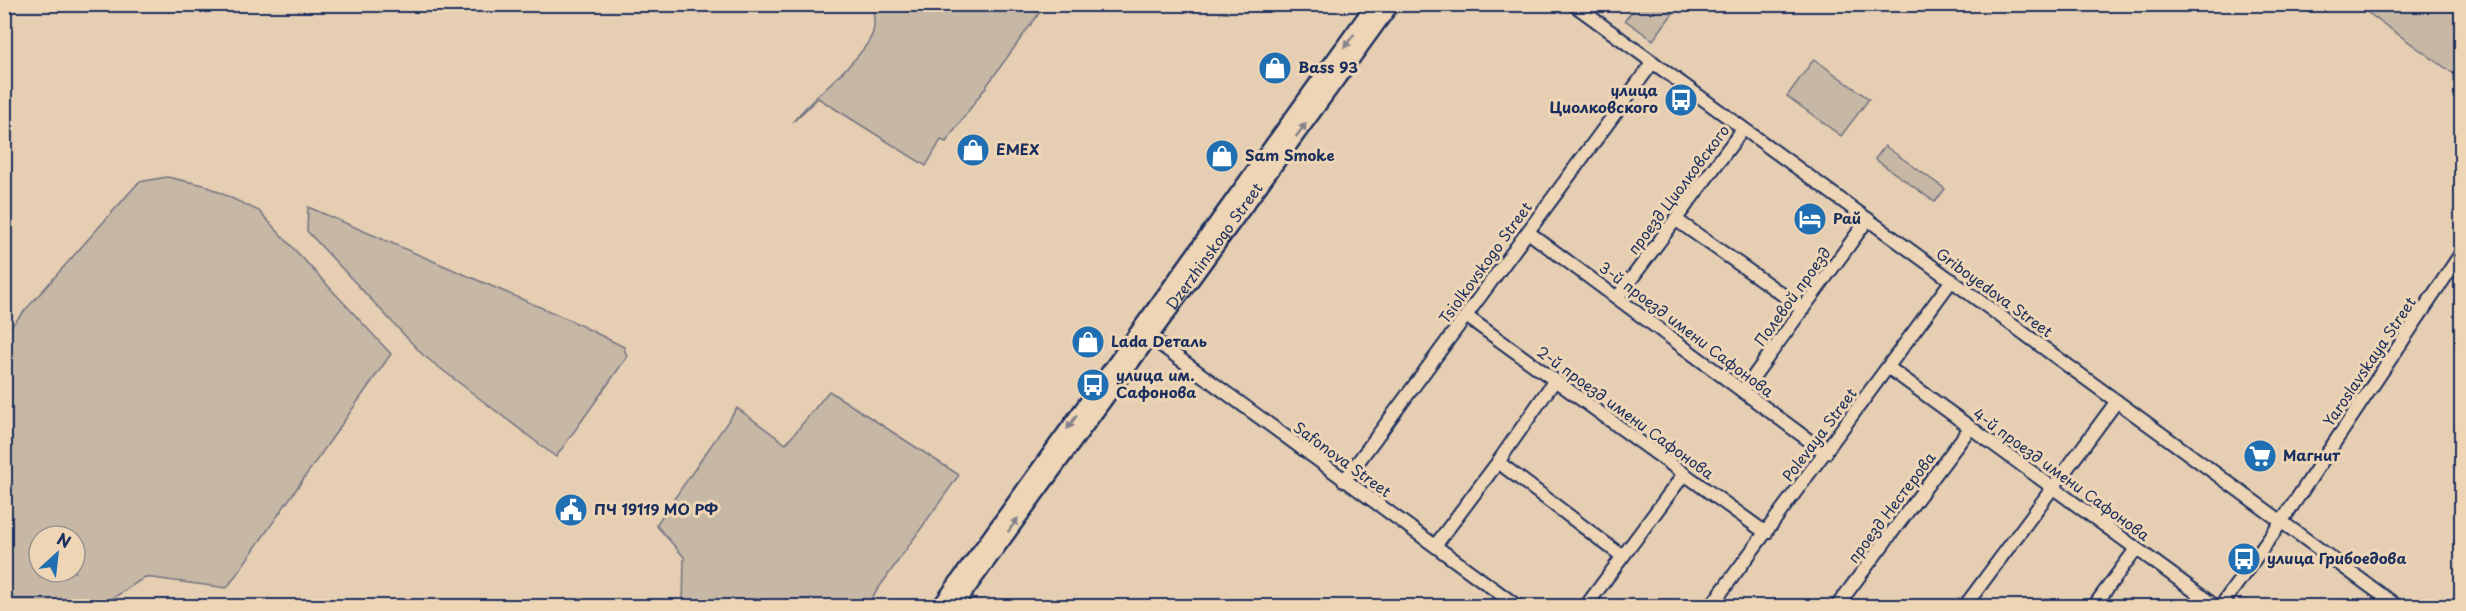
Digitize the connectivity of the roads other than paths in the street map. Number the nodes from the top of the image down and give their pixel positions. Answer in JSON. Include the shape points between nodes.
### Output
{"nodes":[{"id":1,"x":1376,"y":4,"type":"edge"},
{"id":2,"x":1391,"y":4,"type":"edge"},
{"id":3,"x":1573,"y":4,"type":"edge"},
{"id":4,"x":1653,"y":63,"type":"junction"},
{"id":5,"x":1743,"y":129,"type":"junction"},
{"id":6,"x":1675,"y":219,"type":"junction"},
{"id":7,"x":1868,"y":219,"type":"junction"},
{"id":8,"x":1528,"y":232,"type":"junction"},
{"id":9,"x":2462,"y":252,"type":"edge"},
{"id":10,"x":1952,"y":280,"type":"junction"},
{"id":11,"x":1617,"y":298,"type":"junction"},
{"id":12,"x":1803,"y":309,"type":"junction"},
{"id":13,"x":1466,"y":316,"type":"junction"},
{"id":14,"x":1150,"y":337,"type":"junction"},
{"id":15,"x":1889,"y":368,"type":"junction"},
{"id":16,"x":1555,"y":381,"type":"junction"},
{"id":17,"x":1743,"y":391,"type":"junction"},
{"id":18,"x":2117,"y":401,"type":"junction"},
{"id":19,"x":1970,"y":428,"type":"junction"},
{"id":20,"x":1826,"y":453,"type":"junction"},
{"id":21,"x":1498,"y":462,"type":"junction"},
{"id":22,"x":1684,"y":474,"type":"junction"},
{"id":23,"x":1344,"y":482,"type":"junction"},
{"id":24,"x":2051,"y":487,"type":"junction"},
{"id":25,"x":2282,"y":521,"type":"junction"},
{"id":26,"x":1766,"y":533,"type":"junction"},
{"id":27,"x":1435,"y":546,"type":"junction"},
{"id":28,"x":2136,"y":549,"type":"junction"},
{"id":29,"x":1622,"y":556,"type":"junction"},
{"id":30,"x":940,"y":606,"type":"edge"},
{"id":31,"x":954,"y":606,"type":"edge"},
{"id":32,"x":1517,"y":606,"type":"edge"},
{"id":33,"x":1586,"y":606,"type":"edge"},
{"id":34,"x":1711,"y":606,"type":"edge"},
{"id":35,"x":1837,"y":606,"type":"edge"},
{"id":36,"x":1965,"y":606,"type":"edge"},
{"id":37,"x":2094,"y":606,"type":"edge"},
{"id":38,"x":2215,"y":606,"type":"edge"},
{"id":39,"x":2221,"y":606,"type":"edge"},
{"id":40,"x":2397,"y":606,"type":"edge"}],
"edges":[{"from":1,"to":30,"type":"main road","name":"Dzerzhinskogo Street","one_way":true},
{"from":14,"to":2,"type":"main road","name":"Dzerzhinskogo Street","one_way":true},
{"from":3,"to":4,"type":"street","name":"Griboyedova Street"},
{"from":4,"to":5,"type":"street","name":"Griboyedova Street"},
{"from":4,"to":8,"type":"street","name":"Tsiolkovskogo Street"},
{"from":5,"to":6,"type":"street","name":"проезд Циолковского"},
{"from":5,"to":7,"type":"street","name":"Griboyedova Street"},
{"from":6,"to":11,"type":"street","name":"проезд Циолковского"},
{"from":6,"to":12,"type":"street"},
{"from":7,"to":10,"type":"street","name":"Griboyedova Street"},
{"from":7,"to":12,"type":"street","name":"Полевой проезд"},
{"from":8,"to":11,"type":"street","name":"3-й проезд имени Сафонова"},
{"from":8,"to":13,"type":"street","name":"Tsiolkovskogo Street"},
{"from":9,"to":25,"type":"street","name":"Yaroslavskaya Street"},
{"from":10,"to":15,"type":"street","name":"Polevaya Street"},
{"from":10,"to":18,"type":"street","name":"Griboyedova Street"},
{"from":11,"to":17,"type":"street","name":"3-й проезд имени Сафонова"},
{"from":12,"to":17,"type":"street","name":"Полевой проезд"},
{"from":13,"to":16,"type":"street","name":"2-й проезд имени Сафонова"},
{"from":13,"to":23,"type":"street","name":"Tsiolkovskogo Street"},
{"from":14,"to":23,"type":"street","name":"Safonova Street"},
{"from":31,"to":14,"type":"main road","name":"Dzerzhinskogo Street","one_way":true},
{"from":15,"to":19,"type":"street","name":"4-й проезд имени Сафонова"},
{"from":15,"to":20,"type":"street","name":"Polevaya Street"},
{"from":16,"to":21,"type":"street"},
{"from":16,"to":22,"type":"street","name":"2-й проезд имени Сафонова"},
{"from":17,"to":20,"type":"street","name":"3-й проезд имени Сафонова"},
{"from":18,"to":24,"type":"street"},
{"from":18,"to":25,"type":"street","name":"Griboyedova Street"},
{"from":19,"to":24,"type":"street","name":"4-й проезд имени Сафонова"},
{"from":19,"to":35,"type":"street","name":"проезд Нестерова"},
{"from":20,"to":26,"type":"street","name":"Polevaya Street"},
{"from":21,"to":27,"type":"street"},
{"from":21,"to":29,"type":"street"},
{"from":22,"to":26,"type":"street","name":"2-й проезд имени Сафонова"},
{"from":22,"to":29,"type":"street"},
{"from":23,"to":27,"type":"street","name":"Safonova Street"},
{"from":24,"to":28,"type":"street","name":"4-й проезд имени Сафонова"},
{"from":24,"to":36,"type":"street"},
{"from":25,"to":39,"type":"street","name":"Yaroslavskaya Street"},
{"from":25,"to":40,"type":"street","name":"Griboyedova Street"},
{"from":26,"to":34,"type":"street","name":"Polevaya Street"},
{"from":27,"to":32,"type":"street","name":"Safonova Street"},
{"from":28,"to":37,"type":"street"},
{"from":28,"to":38,"type":"street","name":"4-й проезд имени Сафонова"},
{"from":29,"to":33,"type":"street"}]}
